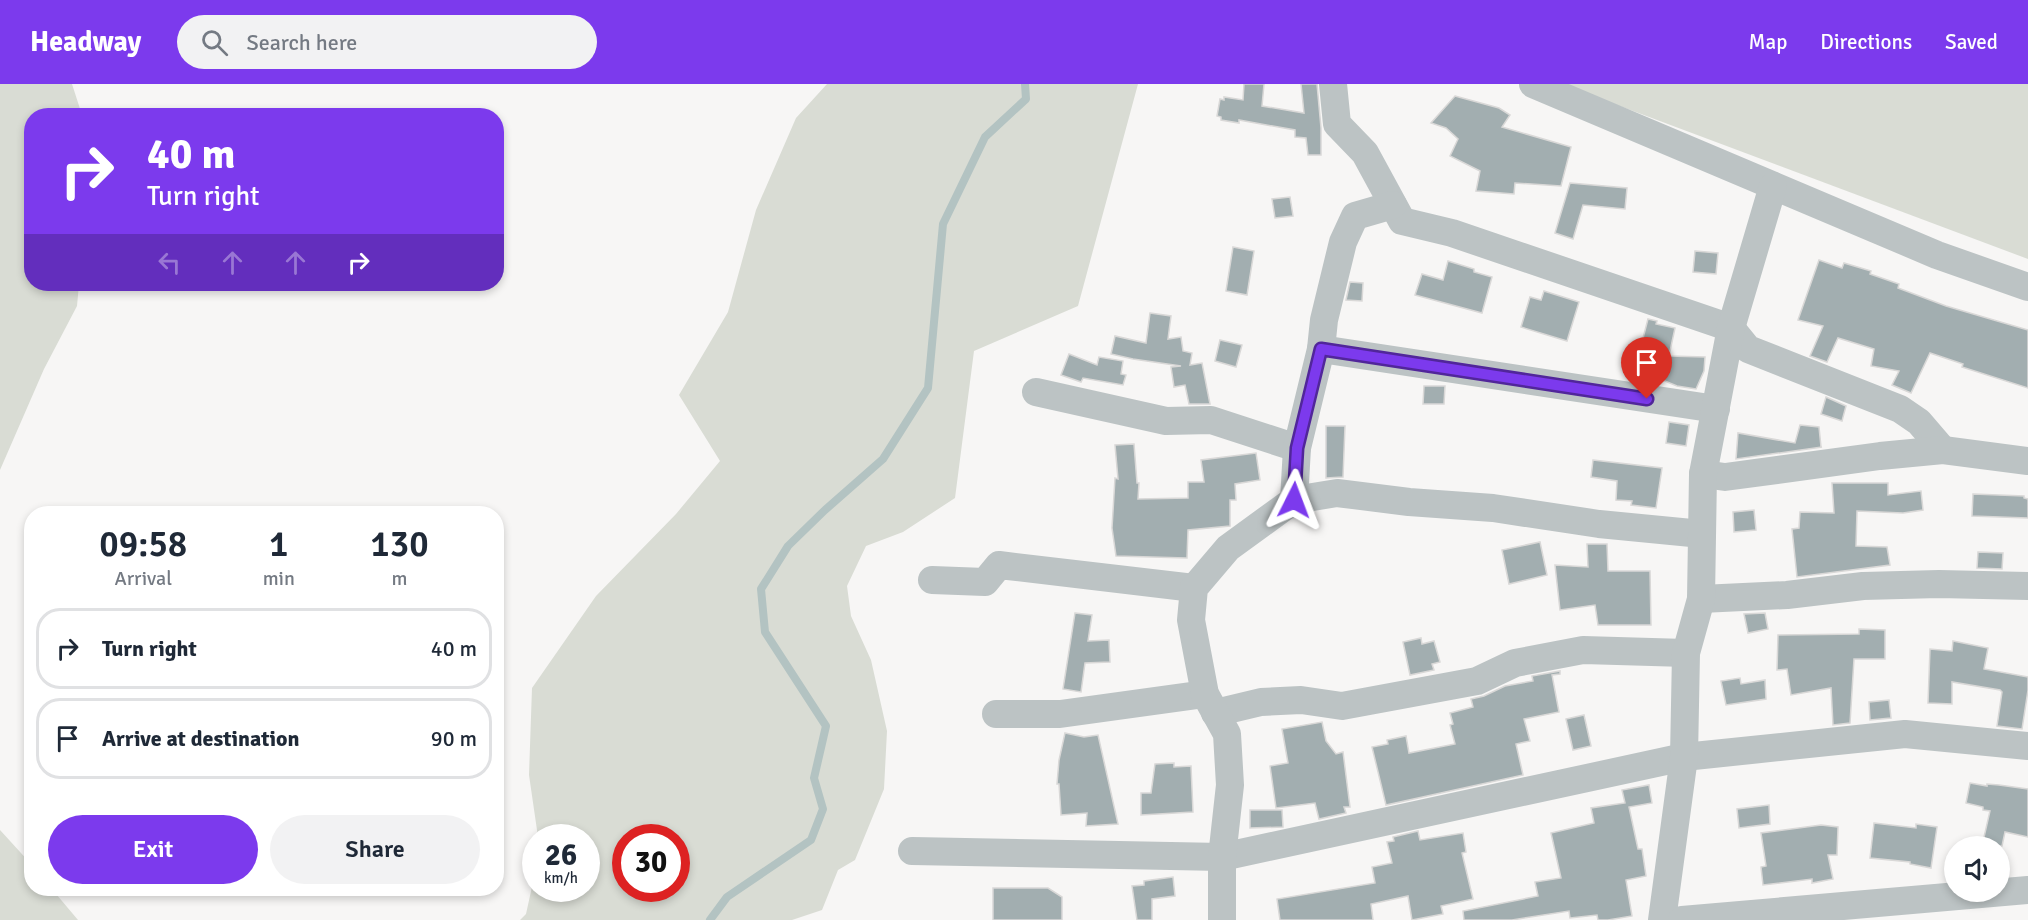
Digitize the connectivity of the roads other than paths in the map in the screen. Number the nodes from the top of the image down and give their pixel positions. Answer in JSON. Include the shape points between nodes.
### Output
{"nodes":[{"id":1,"x":1333,"y":84,"type":"edge"},
{"id":2,"x":1533,"y":84,"type":"edge"},
{"id":3,"x":1773,"y":186,"type":"junction"},
{"id":4,"x":1393,"y":205,"type":"junction"},
{"id":5,"x":2028,"y":287,"type":"edge"},
{"id":6,"x":1731,"y":328,"type":"junction"},
{"id":7,"x":1321,"y":349,"type":"junction"},
{"id":8,"x":1036,"y":392,"type":"dead end"},
{"id":9,"x":1716,"y":409,"type":"junction"},
{"id":10,"x":1297,"y":448,"type":"junction"},
{"id":11,"x":1943,"y":450,"type":"junction"},
{"id":12,"x":2028,"y":461,"type":"edge"},
{"id":13,"x":1703,"y":474,"type":"junction"},
{"id":14,"x":1294,"y":500,"type":"junction"},
{"id":15,"x":1702,"y":534,"type":"junction"},
{"id":16,"x":932,"y":580,"type":"dead end"},
{"id":17,"x":2028,"y":586,"type":"edge"},
{"id":18,"x":1194,"y":588,"type":"junction"},
{"id":19,"x":1701,"y":599,"type":"junction"},
{"id":20,"x":1686,"y":652,"type":"junction"},
{"id":21,"x":1210,"y":704,"type":"junction"},
{"id":22,"x":996,"y":714,"type":"dead end"},
{"id":23,"x":2028,"y":746,"type":"edge"},
{"id":24,"x":1684,"y":757,"type":"junction"},
{"id":25,"x":912,"y":851,"type":"dead end"},
{"id":26,"x":1222,"y":857,"type":"junction"},
{"id":27,"x":2028,"y":890,"type":"edge"},
{"id":28,"x":1222,"y":920,"type":"edge"},
{"id":29,"x":1662,"y":920,"type":"edge"},
{"id":30,"x":1682,"y":920,"type":"edge"}],
"edges":[{"from":1,"to":4,"type":"street","via":[[1337,124],[1365,153]]},
{"from":2,"to":3,"type":"street"},
{"from":3,"to":5,"type":"street","via":[[1936,255]]},
{"from":3,"to":6,"type":"street"},
{"from":4,"to":6,"type":"street","via":[[1402,221],[1452,234]]},
{"from":4,"to":7,"type":"street","via":[[1355,216],[1341,253]]},
{"from":6,"to":9,"type":"street"},
{"from":6,"to":11,"type":"street","via":[[1748,349],[1900,409],[1919,422]]},
{"from":7,"to":9,"type":"street"},
{"from":7,"to":10,"type":"street"},
{"from":8,"to":10,"type":"street","via":[[1166,421],[1211,420]]},
{"from":9,"to":13,"type":"street"},
{"from":10,"to":14,"type":"street"},
{"from":11,"to":12,"type":"street"},
{"from":11,"to":13,"type":"street","via":[[1725,477]]},
{"from":13,"to":15,"type":"street"},
{"from":14,"to":15,"type":"street","via":[[1337,493]]},
{"from":14,"to":18,"type":"street","via":[[1228,548]]},
{"from":15,"to":19,"type":"street"},
{"from":16,"to":18,"type":"street","via":[[985,582],[999,565]]},
{"from":17,"to":19,"type":"street","via":[[1863,586]]},
{"from":18,"to":21,"type":"street","via":[[1191,620]]},
{"from":19,"to":20,"type":"street"},
{"from":20,"to":21,"type":"street","via":[[1583,650],[1515,663],[1477,681],[1342,706],[1301,700]]},
{"from":20,"to":24,"type":"street"},
{"from":21,"to":22,"type":"street"},
{"from":21,"to":26,"type":"street","via":[[1227,734],[1230,785]]},
{"from":23,"to":24,"type":"street","via":[[1905,734]]},
{"from":24,"to":26,"type":"street"},
{"from":24,"to":29,"type":"street"},
{"from":25,"to":26,"type":"street"},
{"from":26,"to":28,"type":"street"},
{"from":27,"to":30,"type":"street"}]}
